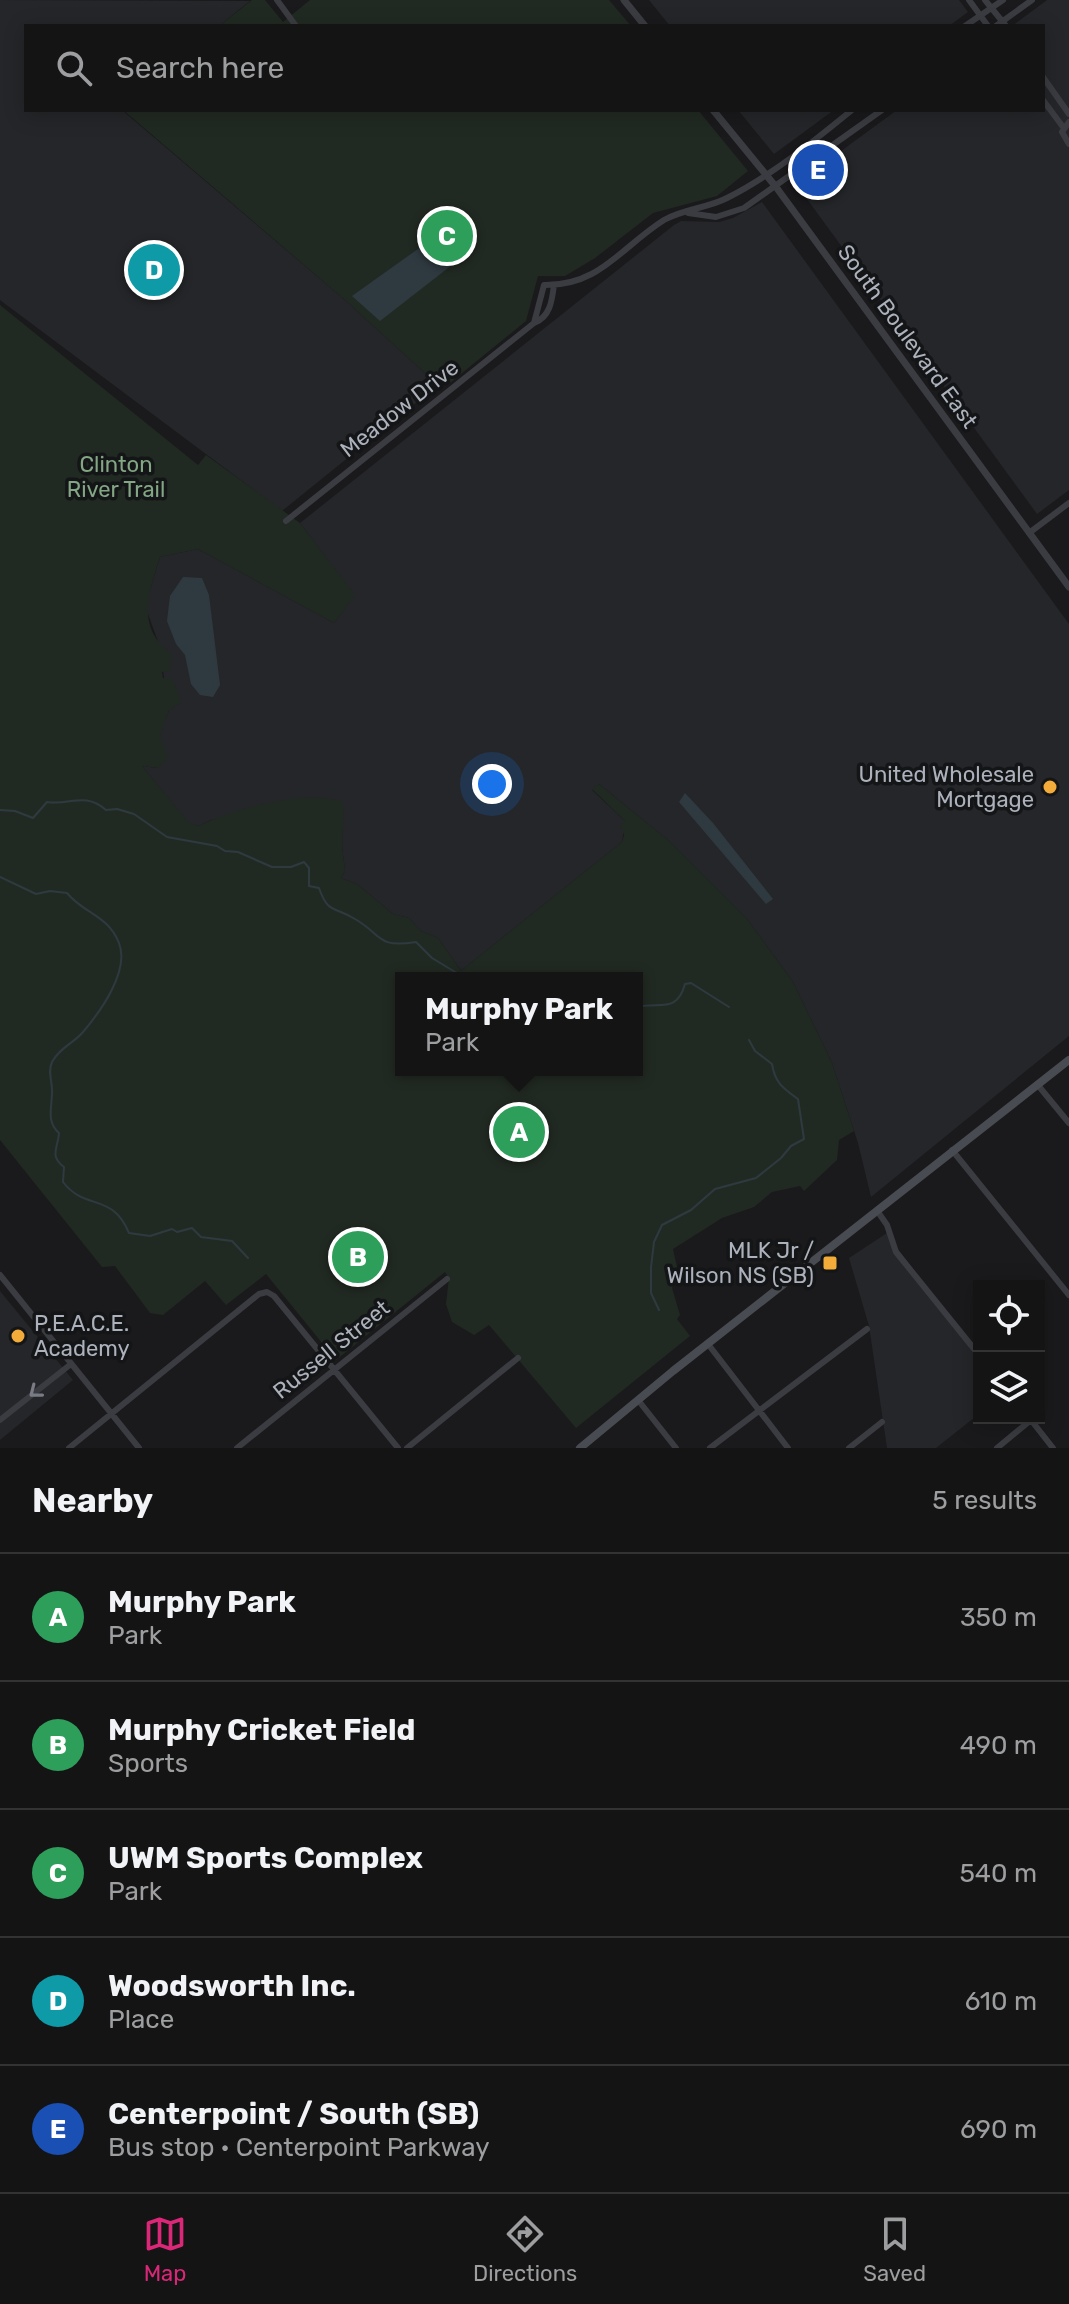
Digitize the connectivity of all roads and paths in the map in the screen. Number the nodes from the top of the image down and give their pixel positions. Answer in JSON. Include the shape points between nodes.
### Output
{"nodes":[{"id":1,"x":277,"y":0,"type":"edge"},
{"id":2,"x":624,"y":0,"type":"edge"},
{"id":3,"x":969,"y":0,"type":"edge"},
{"id":4,"x":985,"y":0,"type":"edge"},
{"id":5,"x":1003,"y":0,"type":"edge"},
{"id":6,"x":1032,"y":0,"type":"edge"},
{"id":7,"x":991,"y":8,"type":"junction"},
{"id":8,"x":980,"y":15,"type":"junction"},
{"id":9,"x":295,"y":24,"type":"edge"},
{"id":10,"x":643,"y":24,"type":"edge"},
{"id":11,"x":968,"y":24,"type":"edge"},
{"id":12,"x":987,"y":24,"type":"edge"},
{"id":13,"x":1001,"y":24,"type":"edge"},
{"id":14,"x":1045,"y":80,"type":"edge"},
{"id":15,"x":1045,"y":102,"type":"edge"},
{"id":16,"x":715,"y":112,"type":"edge"},
{"id":17,"x":849,"y":112,"type":"edge"},
{"id":18,"x":877,"y":112,"type":"edge"},
{"id":19,"x":1069,"y":114,"type":"edge"},
{"id":20,"x":1066,"y":124,"type":"edge"},
{"id":21,"x":809,"y":143,"type":"junction"},
{"id":22,"x":1069,"y":144,"type":"edge"},
{"id":23,"x":818,"y":157,"type":"junction"},
{"id":24,"x":765,"y":174,"type":"junction"},
{"id":25,"x":776,"y":187,"type":"junction"},
{"id":26,"x":730,"y":197,"type":"junction"},
{"id":27,"x":738,"y":212,"type":"junction"},
{"id":28,"x":688,"y":213,"type":"junction"},
{"id":29,"x":554,"y":285,"type":"junction"},
{"id":30,"x":534,"y":323,"type":"junction"},
{"id":31,"x":1069,"y":503,"type":"edge"},
{"id":32,"x":286,"y":521,"type":"dead end"},
{"id":33,"x":1029,"y":533,"type":"junction"},
{"id":34,"x":1069,"y":587,"type":"edge"},
{"id":35,"x":1069,"y":1060,"type":"edge"},
{"id":36,"x":1037,"y":1084,"type":"junction"},
{"id":37,"x":1069,"y":1123,"type":"edge"},
{"id":38,"x":952,"y":1150,"type":"junction"},
{"id":39,"x":878,"y":1212,"type":"junction"},
{"id":40,"x":0,"y":1275,"type":"edge"},
{"id":41,"x":447,"y":1279,"type":"dead end"},
{"id":42,"x":1069,"y":1295,"type":"edge"},
{"id":43,"x":867,"y":1329,"type":"dead end"},
{"id":44,"x":708,"y":1344,"type":"junction"},
{"id":45,"x":977,"y":1352,"type":"edge"},
{"id":46,"x":518,"y":1358,"type":"dead end"},
{"id":47,"x":71,"y":1364,"type":"junction"},
{"id":48,"x":334,"y":1370,"type":"junction"},
{"id":49,"x":638,"y":1400,"type":"junction"},
{"id":50,"x":760,"y":1411,"type":"junction"},
{"id":51,"x":111,"y":1414,"type":"junction"},
{"id":52,"x":0,"y":1420,"type":"edge"},
{"id":53,"x":882,"y":1422,"type":"dead end"},
{"id":54,"x":1024,"y":1424,"type":"edge"},
{"id":55,"x":1034,"y":1424,"type":"edge"},
{"id":56,"x":69,"y":1448,"type":"edge"},
{"id":57,"x":139,"y":1448,"type":"edge"},
{"id":58,"x":237,"y":1448,"type":"edge"},
{"id":59,"x":398,"y":1448,"type":"edge"},
{"id":60,"x":407,"y":1448,"type":"edge"},
{"id":61,"x":580,"y":1448,"type":"edge"},
{"id":62,"x":676,"y":1448,"type":"edge"},
{"id":63,"x":710,"y":1448,"type":"edge"},
{"id":64,"x":788,"y":1448,"type":"edge"},
{"id":65,"x":849,"y":1448,"type":"edge"},
{"id":66,"x":997,"y":1448,"type":"edge"},
{"id":67,"x":1053,"y":1448,"type":"edge"}],
"edges":[{"from":1,"to":9,"type":"street"},
{"from":2,"to":10,"type":"street"},
{"from":3,"to":8,"type":"street"},
{"from":4,"to":7,"type":"street"},
{"from":5,"to":7,"type":"street"},
{"from":6,"to":13,"type":"street"},
{"from":7,"to":8,"type":"street"},
{"from":7,"to":13,"type":"street"},
{"from":8,"to":11,"type":"street"},
{"from":8,"to":12,"type":"street"},
{"from":14,"to":19,"type":"street"},
{"from":15,"to":20,"type":"street"},
{"from":16,"to":24,"type":"street","name":"South Boulevard East"},
{"from":17,"to":21,"type":"street"},
{"from":18,"to":23,"type":"street"},
{"from":20,"to":22,"type":"street","via":[[1063,138]]},
{"from":21,"to":23,"type":"street"},
{"from":21,"to":24,"type":"street"},
{"from":23,"to":25,"type":"street"},
{"from":24,"to":25,"type":"street","name":"South Boulevard East"},
{"from":24,"to":26,"type":"street"},
{"from":25,"to":27,"type":"street"},
{"from":25,"to":33,"type":"street","name":"South Boulevard East"},
{"from":26,"to":27,"type":"street"},
{"from":26,"to":28,"type":"street"},
{"from":27,"to":28,"type":"street","via":[[716,217]]},
{"from":28,"to":29,"type":"street","via":[[665,220],[594,274]]},
{"from":29,"to":30,"type":"street","name":"Meadow Drive","via":[[547,314]]},
{"from":29,"to":30,"type":"street","via":[[544,285]]},
{"from":30,"to":32,"type":"street","name":"Meadow Drive"},
{"from":31,"to":33,"type":"street"},
{"from":33,"to":34,"type":"street","name":"South Boulevard East"},
{"from":35,"to":36,"type":"main road"},
{"from":36,"to":37,"type":"street"},
{"from":36,"to":38,"type":"main road"},
{"from":38,"to":39,"type":"main road"},
{"from":38,"to":42,"type":"street"},
{"from":39,"to":44,"type":"main road"},
{"from":39,"to":45,"type":"street","via":[[893,1248]]},
{"from":40,"to":47,"type":"street"},
{"from":41,"to":48,"type":"street","name":"Russell Street"},
{"from":43,"to":50,"type":"street"},
{"from":44,"to":49,"type":"main road"},
{"from":44,"to":50,"type":"street"},
{"from":46,"to":60,"type":"street"},
{"from":47,"to":51,"type":"street"},
{"from":47,"to":52,"type":"street","one_way":true},
{"from":48,"to":51,"type":"street","via":[[269,1292],[259,1294]]},
{"from":48,"to":58,"type":"street","name":"Russell Street"},
{"from":48,"to":59,"type":"street"},
{"from":49,"to":61,"type":"main road"},
{"from":49,"to":62,"type":"street"},
{"from":50,"to":63,"type":"street"},
{"from":50,"to":64,"type":"street"},
{"from":51,"to":56,"type":"street"},
{"from":51,"to":57,"type":"street"},
{"from":53,"to":65,"type":"street"},
{"from":54,"to":66,"type":"street"},
{"from":55,"to":67,"type":"street"}]}
